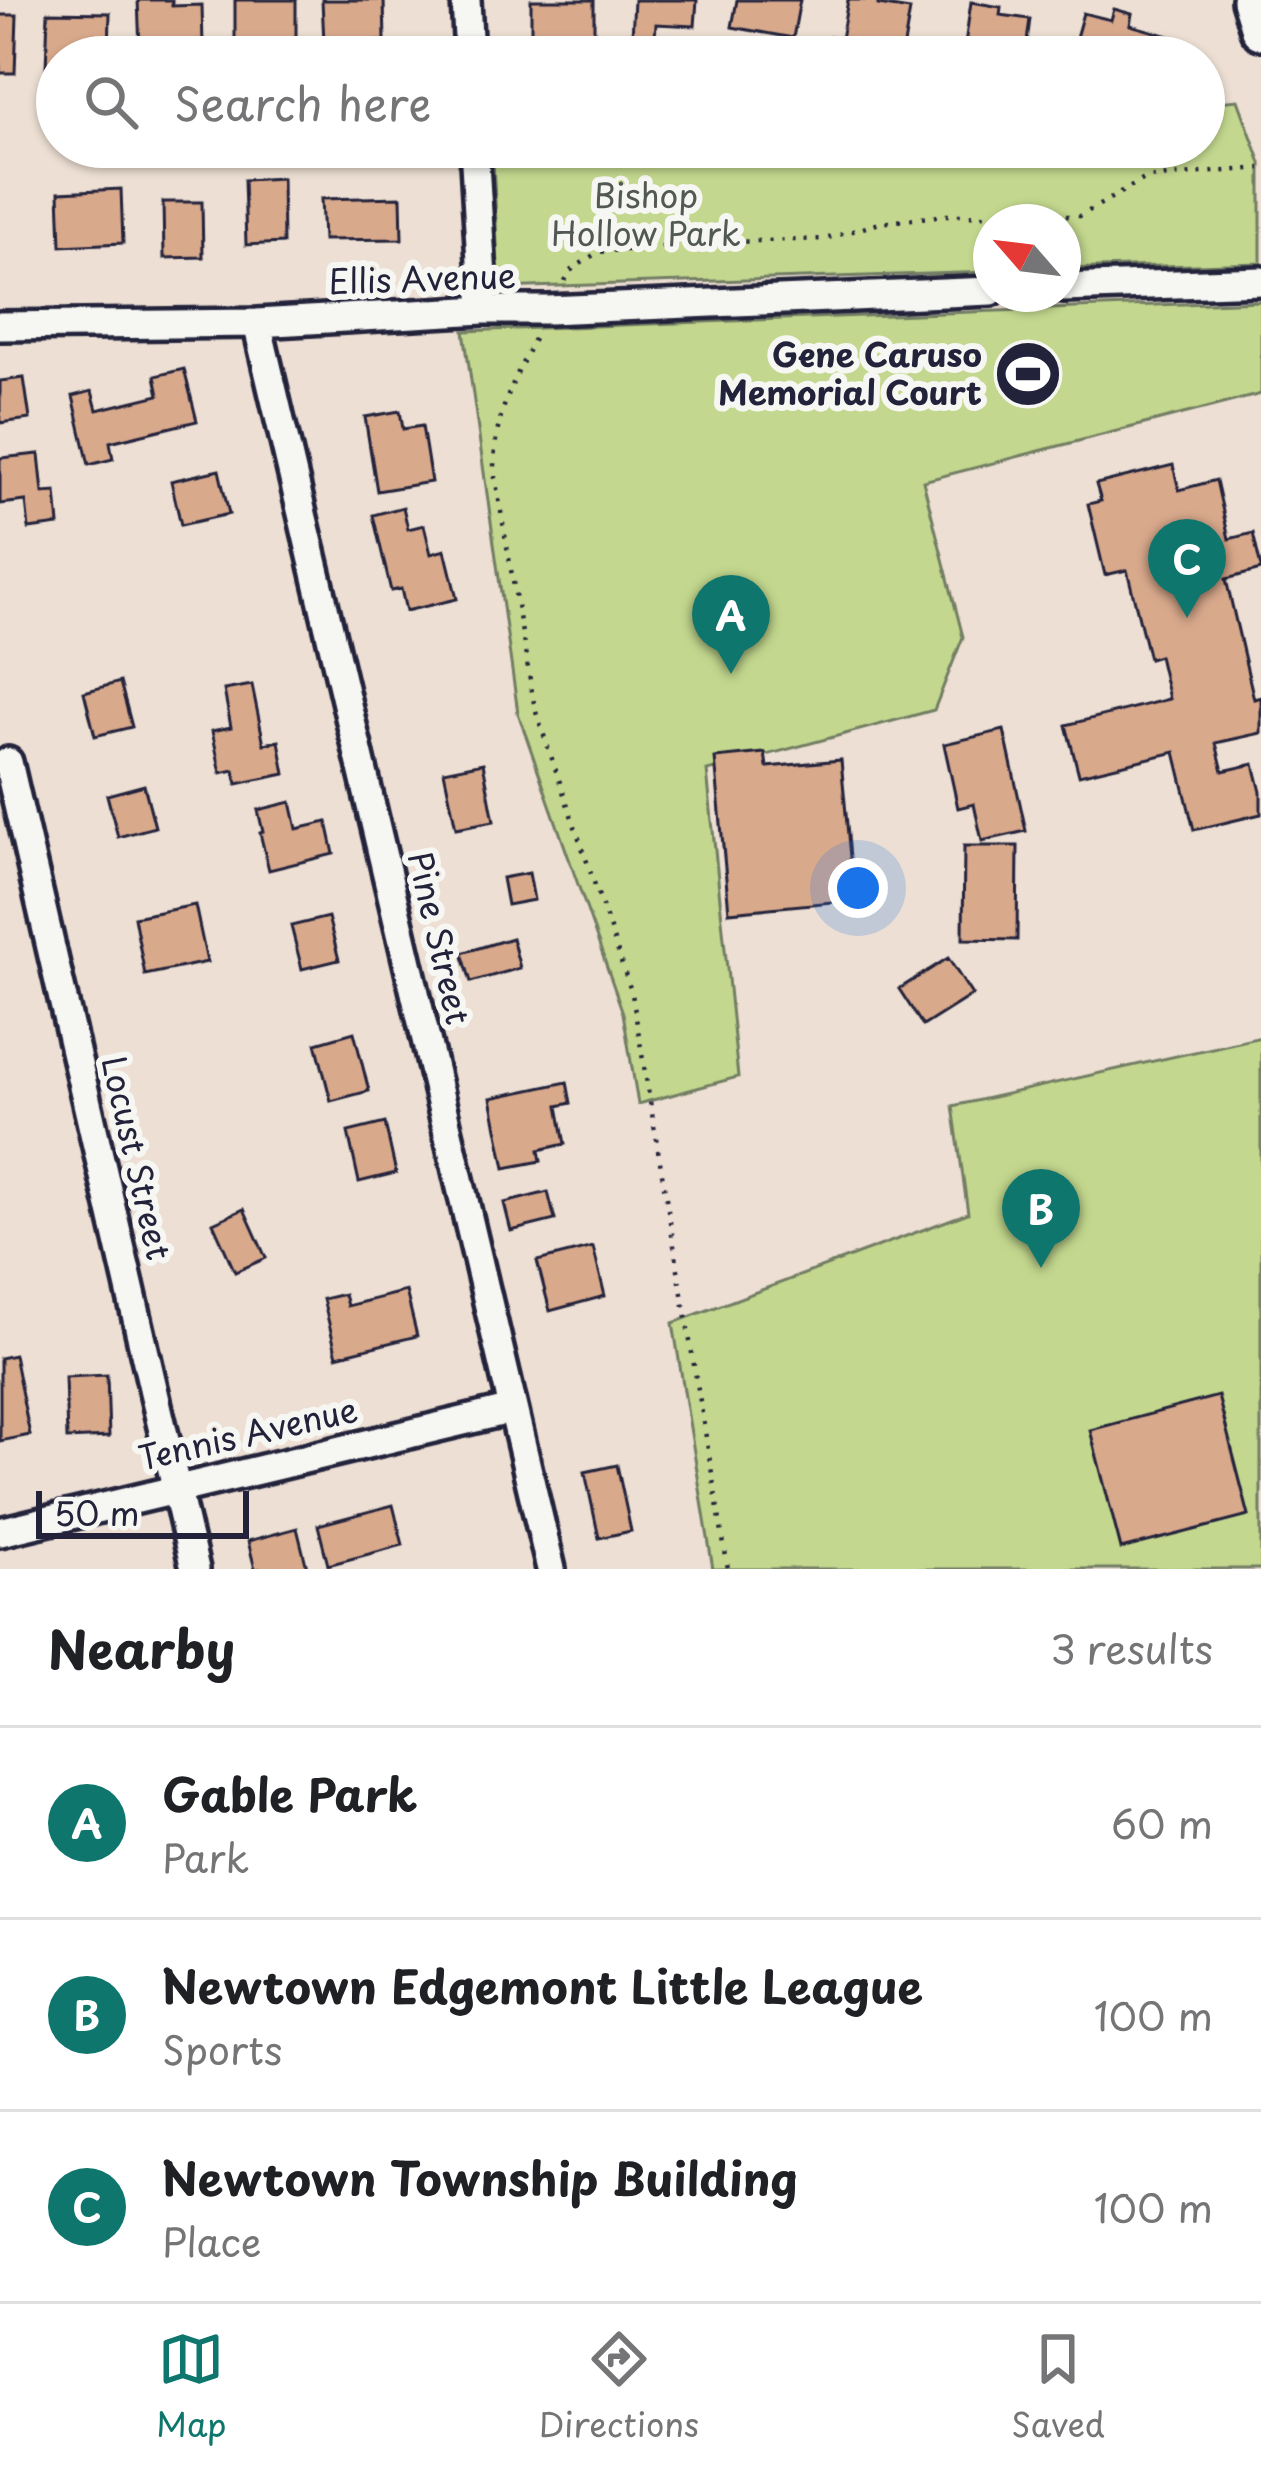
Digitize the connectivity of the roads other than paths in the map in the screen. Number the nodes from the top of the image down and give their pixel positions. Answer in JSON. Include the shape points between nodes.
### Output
{"nodes":[{"id":1,"x":466,"y":0,"type":"edge"},
{"id":2,"x":1252,"y":0,"type":"edge"},
{"id":3,"x":1261,"y":29,"type":"edge"},
{"id":4,"x":468,"y":36,"type":"edge"},
{"id":5,"x":475,"y":168,"type":"edge"},
{"id":6,"x":1261,"y":280,"type":"edge"},
{"id":7,"x":1081,"y":287,"type":"edge"},
{"id":8,"x":973,"y":292,"type":"edge"},
{"id":9,"x":484,"y":310,"type":"junction"},
{"id":10,"x":257,"y":323,"type":"junction"},
{"id":11,"x":0,"y":326,"type":"edge"},
{"id":12,"x":8,"y":762,"type":"dead end"},
{"id":13,"x":513,"y":1409,"type":"junction"},
{"id":14,"x":175,"y":1488,"type":"junction"},
{"id":15,"x":0,"y":1532,"type":"edge"},
{"id":16,"x":195,"y":1569,"type":"edge"},
{"id":17,"x":550,"y":1569,"type":"edge"}],
"edges":[{"from":1,"to":4,"type":"street"},
{"from":2,"to":3,"type":"street"},
{"from":5,"to":9,"type":"street"},
{"from":6,"to":7,"type":"street"},
{"from":8,"to":9,"type":"street","name":"Ellis Avenue"},
{"from":9,"to":10,"type":"street","name":"Ellis Avenue"},
{"from":10,"to":11,"type":"street","name":"Ellis Avenue"},
{"from":10,"to":13,"type":"street","name":"Pine Street"},
{"from":12,"to":14,"type":"street","name":"Locust Street"},
{"from":13,"to":14,"type":"street","name":"Tennis Avenue"},
{"from":13,"to":17,"type":"street","name":"Pine Street"},
{"from":14,"to":15,"type":"street","name":"Tennis Avenue"},
{"from":14,"to":16,"type":"street","name":"Locust Street"}]}
